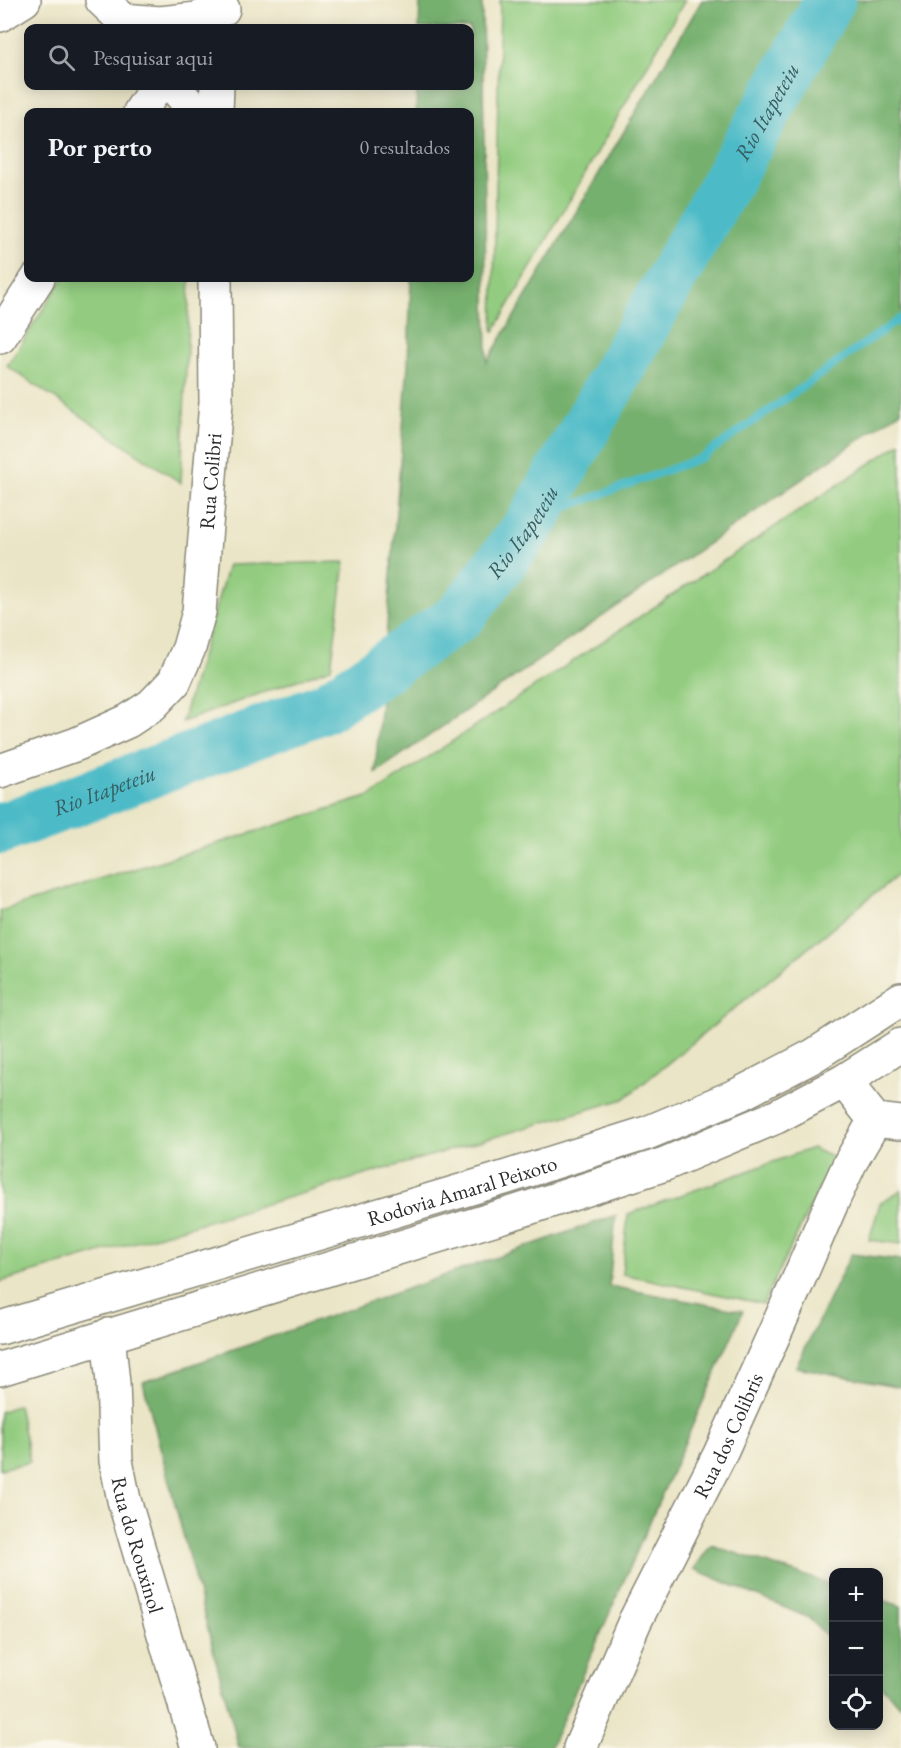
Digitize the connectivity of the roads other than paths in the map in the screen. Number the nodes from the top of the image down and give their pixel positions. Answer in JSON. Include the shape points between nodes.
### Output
{"nodes":[{"id":1,"x":24,"y":0,"type":"edge"},
{"id":2,"x":223,"y":13,"type":"edge"},
{"id":3,"x":0,"y":15,"type":"edge"},
{"id":4,"x":119,"y":16,"type":"edge"},
{"id":5,"x":154,"y":90,"type":"edge"},
{"id":6,"x":177,"y":90,"type":"edge"},
{"id":7,"x":218,"y":90,"type":"edge"},
{"id":8,"x":143,"y":108,"type":"edge"},
{"id":9,"x":192,"y":108,"type":"edge"},
{"id":10,"x":216,"y":108,"type":"edge"},
{"id":11,"x":35,"y":282,"type":"edge"},
{"id":12,"x":215,"y":282,"type":"edge"},
{"id":13,"x":0,"y":338,"type":"edge"},
{"id":14,"x":0,"y":771,"type":"edge"},
{"id":15,"x":901,"y":999,"type":"edge"},
{"id":16,"x":901,"y":1045,"type":"edge"},
{"id":17,"x":844,"y":1081,"type":"junction"},
{"id":18,"x":888,"y":1122,"type":"edge"},
{"id":19,"x":0,"y":1328,"type":"edge"},
{"id":20,"x":108,"y":1335,"type":"junction"},
{"id":21,"x":0,"y":1370,"type":"edge"},
{"id":22,"x":198,"y":1748,"type":"edge"},
{"id":23,"x":580,"y":1748,"type":"edge"}],
"edges":[{"from":1,"to":3,"type":"main road"},
{"from":2,"to":4,"type":"main road","via":[[160,23]]},
{"from":5,"to":8,"type":"main road"},
{"from":6,"to":9,"type":"main road"},
{"from":7,"to":10,"type":"main road"},
{"from":11,"to":13,"type":"main road"},
{"from":12,"to":14,"type":"main road","name":"Rua Colibri","via":[[216,402],[199,612],[189,648],[174,682],[152,705],[128,721]]},
{"from":15,"to":19,"type":"main road","name":"Rodovia Amaral Peixoto","via":[[813,1056],[740,1094],[647,1133]]},
{"from":16,"to":17,"type":"main road","name":"Rodovia Amaral Peixoto"},
{"from":17,"to":18,"type":"main road"},
{"from":17,"to":20,"type":"main road","name":"Rodovia Amaral Peixoto","via":[[776,1117],[665,1164]]},
{"from":18,"to":23,"type":"main road","name":"Rua dos Colibris","via":[[850,1163],[720,1454],[634,1621]]},
{"from":20,"to":21,"type":"main road","name":"Rodovia Amaral Peixoto"},
{"from":20,"to":22,"type":"main road","name":"Rua do Rouxinol","via":[[116,1461],[124,1500]]}]}
